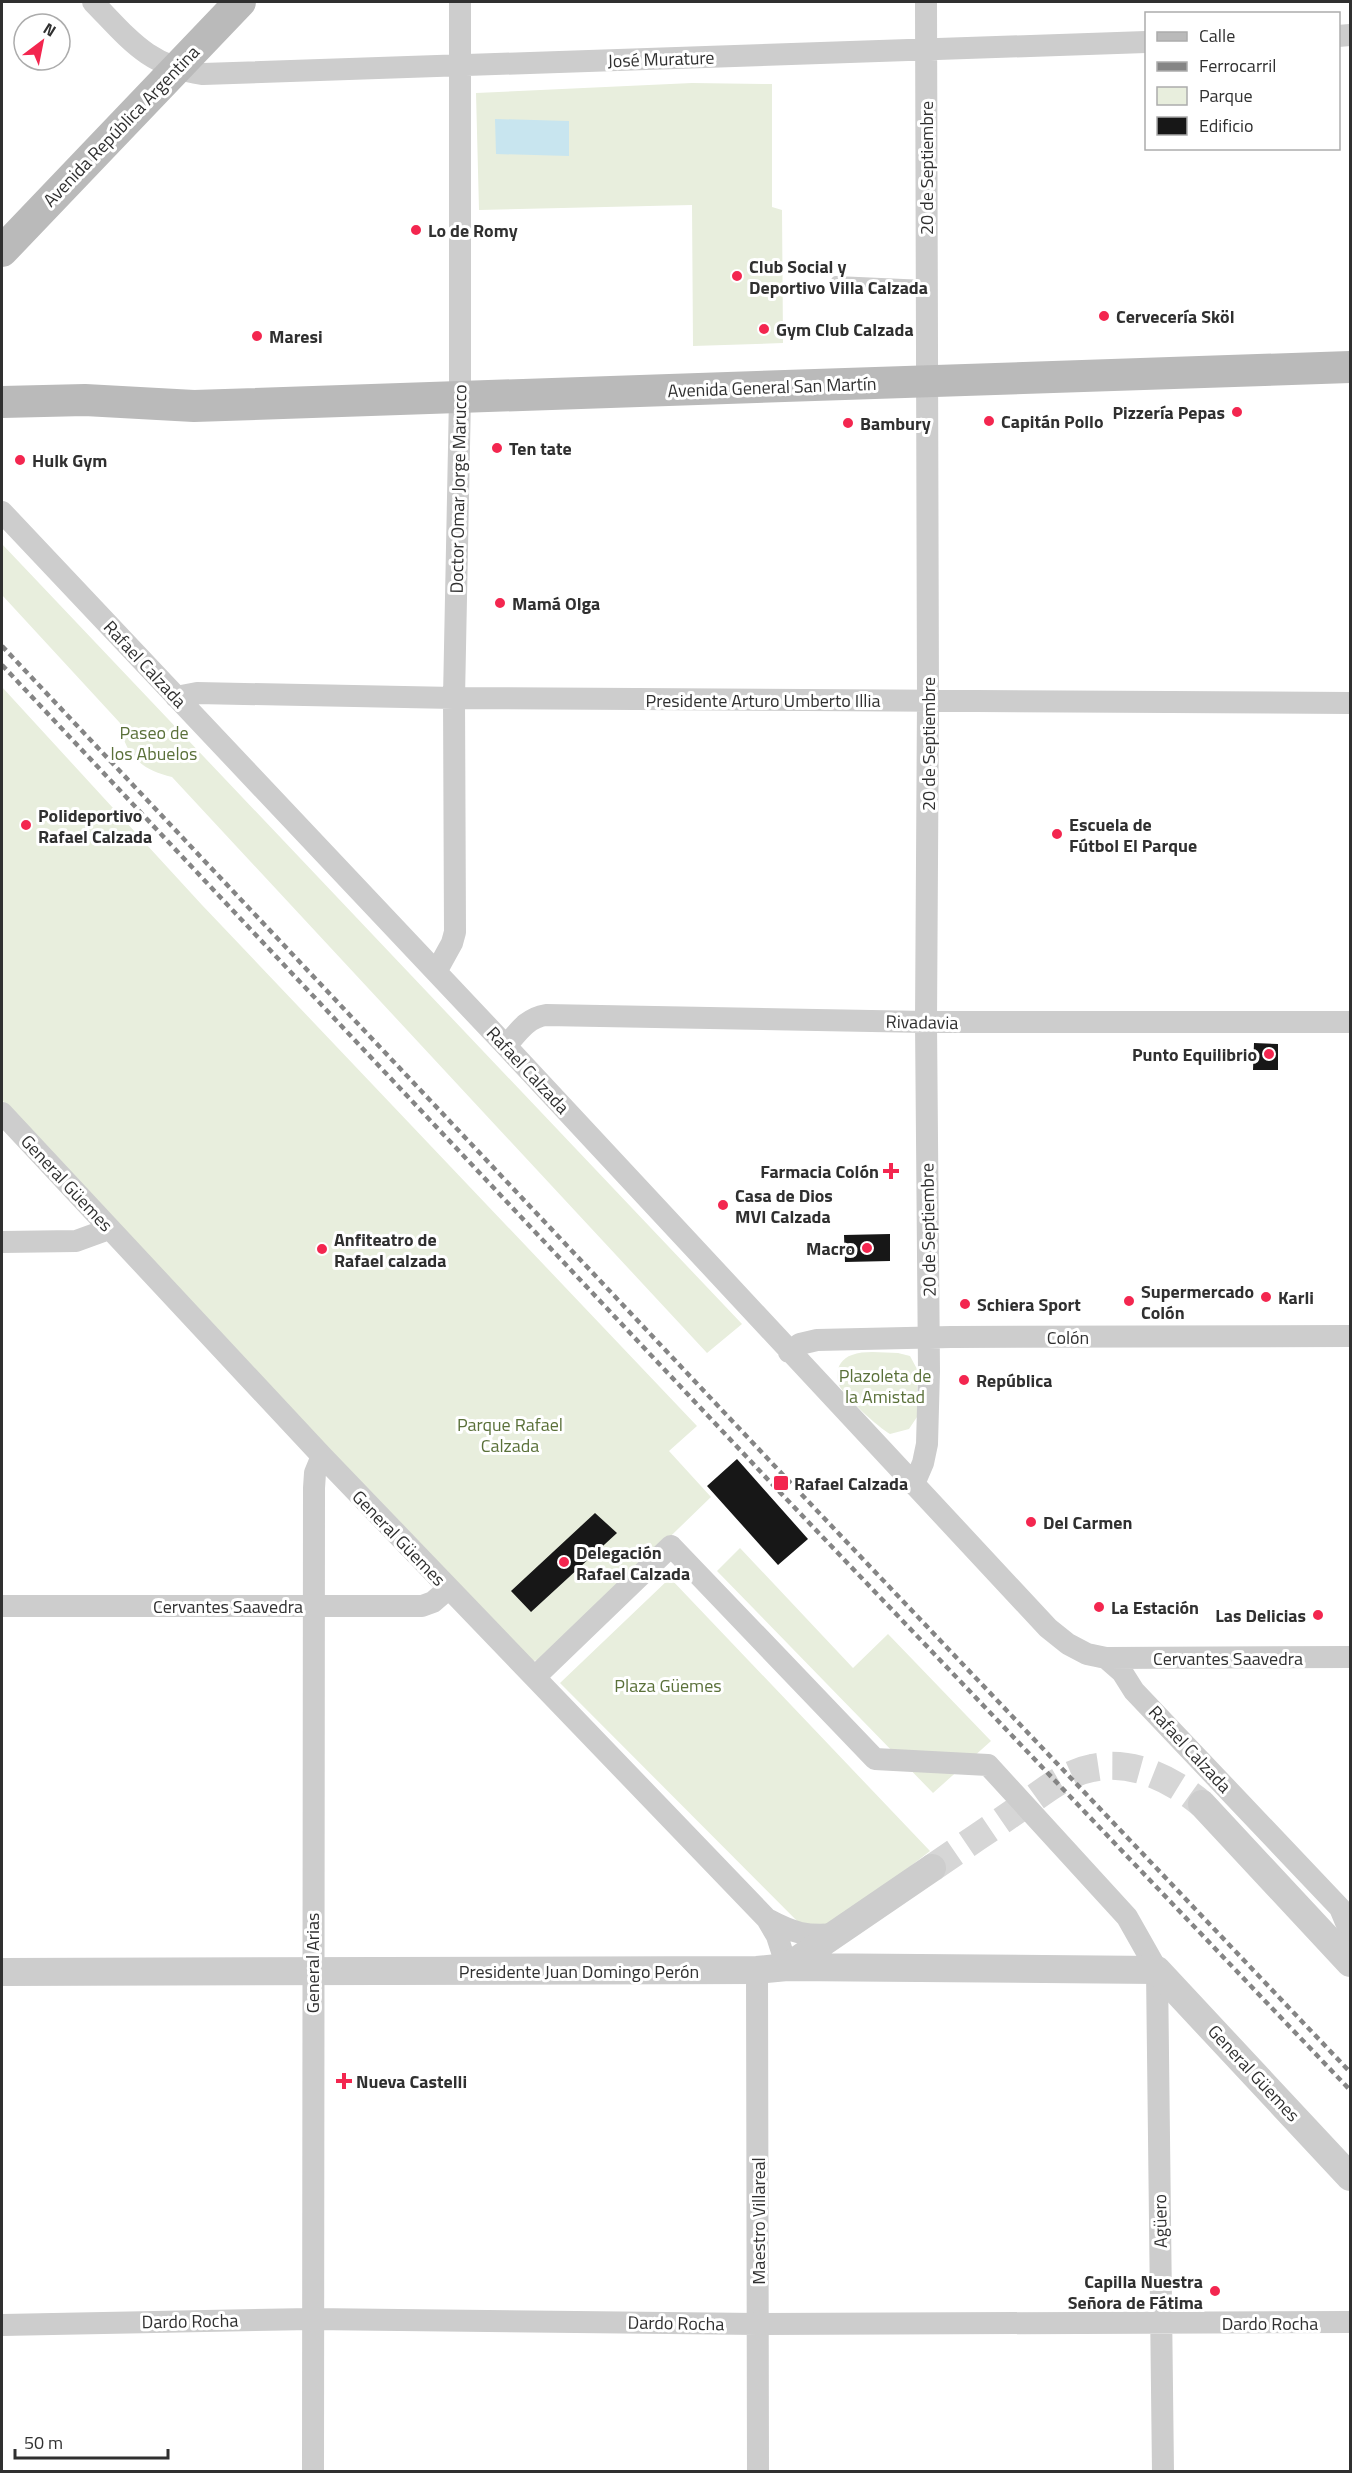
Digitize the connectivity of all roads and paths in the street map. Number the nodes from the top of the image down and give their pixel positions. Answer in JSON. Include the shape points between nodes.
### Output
{"nodes":[{"id":1,"x":93,"y":2,"type":"edge"},
{"id":2,"x":240,"y":2,"type":"edge"},
{"id":3,"x":460,"y":2,"type":"edge"},
{"id":4,"x":926,"y":2,"type":"edge"},
{"id":5,"x":1145,"y":42,"type":"edge"},
{"id":6,"x":926,"y":50,"type":"junction"},
{"id":7,"x":460,"y":66,"type":"junction"},
{"id":8,"x":176,"y":69,"type":"junction"},
{"id":9,"x":2,"y":251,"type":"edge"},
{"id":10,"x":836,"y":281,"type":"dead end"},
{"id":11,"x":926,"y":285,"type":"junction"},
{"id":12,"x":1350,"y":367,"type":"edge"},
{"id":13,"x":927,"y":382,"type":"junction"},
{"id":14,"x":460,"y":397,"type":"junction"},
{"id":15,"x":2,"y":402,"type":"edge"},
{"id":16,"x":194,"y":406,"type":"junction"},
{"id":17,"x":2,"y":424,"type":"edge"},
{"id":18,"x":2,"y":512,"type":"edge"},
{"id":19,"x":176,"y":697,"type":"junction"},
{"id":20,"x":454,"y":698,"type":"junction"},
{"id":21,"x":928,"y":702,"type":"junction"},
{"id":22,"x":1350,"y":703,"type":"edge"},
{"id":23,"x":436,"y":972,"type":"junction"},
{"id":24,"x":926,"y":1022,"type":"junction"},
{"id":25,"x":1350,"y":1022,"type":"edge"},
{"id":26,"x":506,"y":1046,"type":"junction"},
{"id":27,"x":2,"y":1113,"type":"edge"},
{"id":28,"x":109,"y":1228,"type":"junction"},
{"id":29,"x":2,"y":1242,"type":"edge"},
{"id":30,"x":1350,"y":1336,"type":"edge"},
{"id":31,"x":929,"y":1338,"type":"junction"},
{"id":32,"x":789,"y":1352,"type":"junction"},
{"id":33,"x":322,"y":1456,"type":"junction"},
{"id":34,"x":914,"y":1484,"type":"junction"},
{"id":35,"x":448,"y":1589,"type":"junction"},
{"id":36,"x":2,"y":1606,"type":"edge"},
{"id":37,"x":314,"y":1606,"type":"junction"},
{"id":38,"x":1350,"y":1657,"type":"edge"},
{"id":39,"x":1106,"y":1658,"type":"junction"},
{"id":40,"x":534,"y":1677,"type":"junction"},
{"id":41,"x":1202,"y":1804,"type":"tunnel mouth"},
{"id":42,"x":932,"y":1868,"type":"tunnel mouth"},
{"id":43,"x":767,"y":1919,"type":"junction"},
{"id":44,"x":1350,"y":1932,"type":"edge"},
{"id":45,"x":836,"y":1934,"type":"junction"},
{"id":46,"x":1350,"y":1963,"type":"edge"},
{"id":47,"x":787,"y":1967,"type":"junction"},
{"id":48,"x":757,"y":1970,"type":"junction"},
{"id":49,"x":1157,"y":1970,"type":"junction"},
{"id":50,"x":2,"y":1972,"type":"edge"},
{"id":51,"x":312,"y":1972,"type":"junction"},
{"id":52,"x":1350,"y":2177,"type":"edge"},
{"id":53,"x":311,"y":2319,"type":"junction"},
{"id":54,"x":1350,"y":2322,"type":"edge"},
{"id":55,"x":758,"y":2324,"type":"junction"},
{"id":56,"x":1161,"y":2324,"type":"junction"},
{"id":57,"x":2,"y":2325,"type":"edge"},
{"id":58,"x":313,"y":2472,"type":"edge"},
{"id":59,"x":758,"y":2472,"type":"edge"},
{"id":60,"x":1163,"y":2472,"type":"edge"}],
"edges":[{"from":1,"to":8,"type":"street","name":"José Murature","via":[[139,48]]},
{"from":2,"to":8,"type":"main road","name":"Avenida República Argentina"},
{"from":3,"to":7,"type":"street","name":"Doctor Omar Jorge Marucco"},
{"from":4,"to":6,"type":"street","name":"20 de Septiembre"},
{"from":5,"to":6,"type":"street","name":"José Murature"},
{"from":6,"to":7,"type":"street","name":"José Murature"},
{"from":6,"to":11,"type":"street","name":"20 de Septiembre"},
{"from":7,"to":8,"type":"street","name":"José Murature","via":[[226,74]]},
{"from":7,"to":14,"type":"street","name":"Doctor Omar Jorge Marucco"},
{"from":8,"to":9,"type":"main road","name":"Avenida República Argentina"},
{"from":10,"to":11,"type":"lane"},
{"from":11,"to":13,"type":"street","name":"20 de Septiembre"},
{"from":12,"to":13,"type":"main road","name":"Avenida General San Martín"},
{"from":13,"to":14,"type":"main road","name":"Avenida General San Martín"},
{"from":13,"to":21,"type":"street","name":"20 de Septiembre"},
{"from":14,"to":16,"type":"main road","name":"Avenida General San Martín"},
{"from":14,"to":20,"type":"street","name":"Doctor Omar Jorge Marucco"},
{"from":15,"to":16,"type":"main road","name":"Avenida General San Martín","via":[[85,400]]},
{"from":16,"to":17,"type":"main road","name":"Avenida General San Martín","via":[[97,419]]},
{"from":18,"to":19,"type":"street","name":"Rafael Calzada"},
{"from":19,"to":20,"type":"street","name":"Presidente Arturo Umberto Illia","via":[[197,693]]},
{"from":19,"to":23,"type":"street","name":"Rafael Calzada"},
{"from":20,"to":21,"type":"street","name":"Presidente Arturo Umberto Illia"},
{"from":20,"to":23,"type":"street","name":"Doctor Omar Jorge Marucco","via":[[455,932]]},
{"from":21,"to":22,"type":"street","name":"Presidente Arturo Umberto Illia"},
{"from":21,"to":24,"type":"street","name":"20 de Septiembre"},
{"from":23,"to":26,"type":"street","name":"Rafael Calzada"},
{"from":24,"to":25,"type":"street","name":"Rivadavia"},
{"from":24,"to":26,"type":"street","name":"Rivadavia","via":[[546,1016],[527,1021]]},
{"from":24,"to":31,"type":"street","name":"20 de Septiembre"},
{"from":26,"to":32,"type":"street","name":"Rafael Calzada"},
{"from":27,"to":28,"type":"street","name":"General Güemes"},
{"from":28,"to":29,"type":"street","via":[[76,1241]]},
{"from":28,"to":33,"type":"street","name":"General Güemes"},
{"from":30,"to":31,"type":"street","name":"Colón"},
{"from":31,"to":32,"type":"street","name":"Colón","via":[[817,1340],[800,1344]]},
{"from":31,"to":34,"type":"street","name":"20 de Septiembre","via":[[927,1444]]},
{"from":32,"to":34,"type":"street","name":"Rafael Calzada"},
{"from":33,"to":35,"type":"street","name":"General Güemes"},
{"from":33,"to":37,"type":"street","name":"General Arias","via":[[314,1488]]},
{"from":34,"to":39,"type":"street","name":"Rafael Calzada","via":[[1048,1628],[1087,1654]]},
{"from":35,"to":37,"type":"street","name":"Cervantes Saavedra","via":[[434,1602],[422,1606]]},
{"from":35,"to":40,"type":"street","name":"General Güemes"},
{"from":36,"to":37,"type":"street","name":"Cervantes Saavedra"},
{"from":37,"to":51,"type":"street","name":"General Arias"},
{"from":38,"to":39,"type":"street","name":"Cervantes Saavedra"},
{"from":39,"to":44,"type":"street","name":"Rafael Calzada","via":[[1340,1908]]},
{"from":40,"to":43,"type":"street","name":"General Güemes"},
{"from":40,"to":49,"type":"street","via":[[671,1546],[875,1759],[988,1765],[1127,1917]]},
{"from":41,"to":46,"type":"street"},
{"from":42,"to":45,"type":"street"},
{"from":43,"to":45,"type":"street","via":[[790,1931],[814,1936]]},
{"from":43,"to":47,"type":"street","name":"General Güemes"},
{"from":45,"to":47,"type":"street"},
{"from":47,"to":48,"type":"street","name":"Presidente Juan Domingo Perón"},
{"from":47,"to":49,"type":"street","name":"Presidente Juan Domingo Perón"},
{"from":48,"to":51,"type":"street","name":"Presidente Juan Domingo Perón"},
{"from":48,"to":55,"type":"street","name":"Maestro Villareal"},
{"from":49,"to":52,"type":"street","name":"General Güemes"},
{"from":49,"to":56,"type":"street","name":"Agüero"},
{"from":50,"to":51,"type":"street","name":"Presidente Juan Domingo Perón"},
{"from":51,"to":53,"type":"street","name":"General Arias"},
{"from":53,"to":55,"type":"street","name":"Dardo Rocha"},
{"from":53,"to":57,"type":"street","name":"Dardo Rocha"},
{"from":53,"to":58,"type":"street","name":"General Arias"},
{"from":54,"to":56,"type":"street","name":"Dardo Rocha"},
{"from":55,"to":56,"type":"street","name":"Dardo Rocha"},
{"from":55,"to":59,"type":"street","name":"Maestro Villareal"},
{"from":56,"to":60,"type":"street","name":"Agüero"}]}
